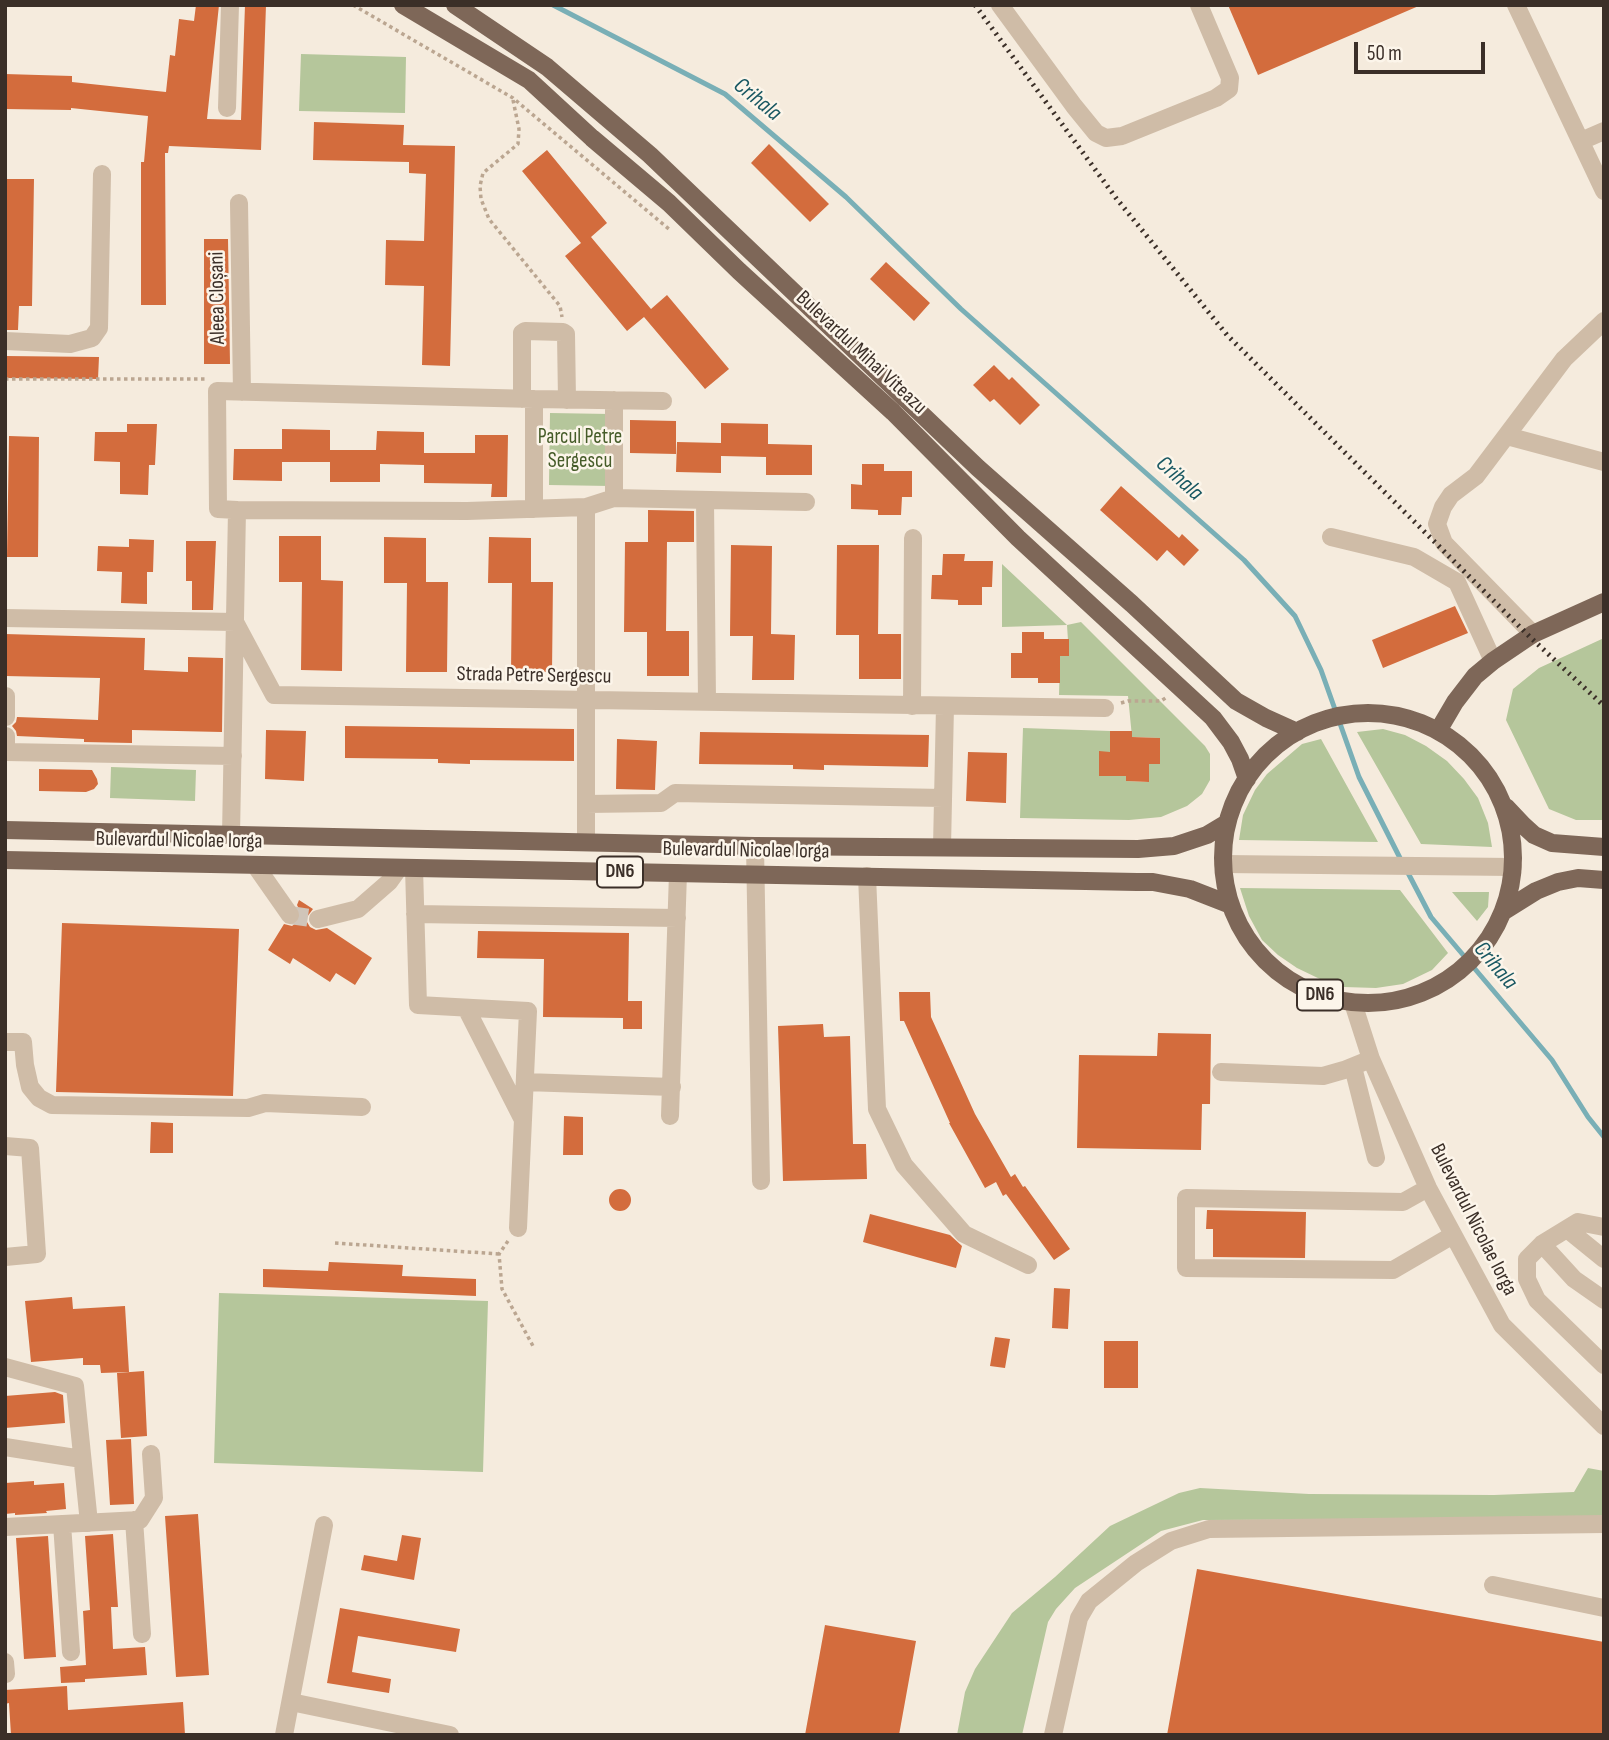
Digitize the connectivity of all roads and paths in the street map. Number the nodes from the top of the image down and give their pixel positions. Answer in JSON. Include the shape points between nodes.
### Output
{"nodes":[{"id":1,"x":230,"y":5,"type":"edge"},
{"id":2,"x":354,"y":5,"type":"edge"},
{"id":3,"x":1000,"y":5,"type":"edge"},
{"id":4,"x":1199,"y":5,"type":"edge"},
{"id":5,"x":1516,"y":5,"type":"edge"},
{"id":6,"x":409,"y":6,"type":"edge"},
{"id":7,"x":463,"y":9,"type":"edge"},
{"id":8,"x":513,"y":98,"type":"junction"},
{"id":9,"x":227,"y":108,"type":"dead end"},
{"id":10,"x":1604,"y":131,"type":"edge"},
{"id":11,"x":1581,"y":141,"type":"junction"},
{"id":12,"x":102,"y":174,"type":"dead end"},
{"id":13,"x":1604,"y":191,"type":"edge"},
{"id":14,"x":239,"y":203,"type":"dead end"},
{"id":15,"x":723,"y":225,"type":"junction"},
{"id":16,"x":676,"y":236,"type":"dead end"},
{"id":17,"x":707,"y":240,"type":"junction"},
{"id":18,"x":1604,"y":321,"type":"edge"},
{"id":19,"x":563,"y":332,"type":"junction"},
{"id":20,"x":5,"y":341,"type":"edge"},
{"id":21,"x":5,"y":379,"type":"edge"},
{"id":22,"x":242,"y":385,"type":"junction"},
{"id":23,"x":528,"y":399,"type":"junction"},
{"id":24,"x":567,"y":400,"type":"junction"},
{"id":25,"x":614,"y":400,"type":"junction"},
{"id":26,"x":663,"y":401,"type":"dead end"},
{"id":27,"x":1507,"y":436,"type":"junction"},
{"id":28,"x":1604,"y":462,"type":"edge"},
{"id":29,"x":978,"y":468,"type":"junction"},
{"id":30,"x":962,"y":481,"type":"junction"},
{"id":31,"x":614,"y":498,"type":"junction"},
{"id":32,"x":705,"y":500,"type":"junction"},
{"id":33,"x":806,"y":502,"type":"dead end"},
{"id":34,"x":586,"y":507,"type":"junction"},
{"id":35,"x":534,"y":509,"type":"junction"},
{"id":36,"x":237,"y":510,"type":"junction"},
{"id":37,"x":1331,"y":537,"type":"dead end"},
{"id":38,"x":913,"y":538,"type":"dead end"},
{"id":39,"x":1604,"y":603,"type":"edge"},
{"id":40,"x":5,"y":618,"type":"edge"},
{"id":41,"x":234,"y":622,"type":"junction"},
{"id":42,"x":1533,"y":634,"type":"junction"},
{"id":43,"x":1493,"y":661,"type":"junction"},
{"id":44,"x":1181,"y":688,"type":"junction"},
{"id":45,"x":6,"y":696,"type":"edge"},
{"id":46,"x":585,"y":700,"type":"junction"},
{"id":47,"x":707,"y":701,"type":"junction"},
{"id":48,"x":912,"y":706,"type":"junction"},
{"id":49,"x":946,"y":706,"type":"junction"},
{"id":50,"x":1105,"y":708,"type":"joint"},
{"id":51,"x":6,"y":717,"type":"edge"},
{"id":52,"x":1303,"y":729,"type":"junction"},
{"id":53,"x":1438,"y":732,"type":"junction"},
{"id":54,"x":6,"y":736,"type":"edge"},
{"id":55,"x":233,"y":756,"type":"junction"},
{"id":56,"x":1247,"y":779,"type":"junction"},
{"id":57,"x":943,"y":798,"type":"junction"},
{"id":58,"x":586,"y":804,"type":"junction"},
{"id":59,"x":1503,"y":804,"type":"junction"},
{"id":60,"x":1227,"y":823,"type":"junction"},
{"id":61,"x":5,"y":830,"type":"edge"},
{"id":62,"x":231,"y":835,"type":"junction"},
{"id":63,"x":586,"y":842,"type":"junction"},
{"id":64,"x":755,"y":846,"type":"junction"},
{"id":65,"x":942,"y":847,"type":"junction"},
{"id":66,"x":1604,"y":847,"type":"edge"},
{"id":67,"x":5,"y":860,"type":"edge"},
{"id":68,"x":1223,"y":864,"type":"junction"},
{"id":69,"x":255,"y":865,"type":"junction"},
{"id":70,"x":1513,"y":867,"type":"junction"},
{"id":71,"x":406,"y":868,"type":"junction"},
{"id":72,"x":678,"y":873,"type":"junction"},
{"id":73,"x":755,"y":874,"type":"junction"},
{"id":74,"x":867,"y":876,"type":"junction"},
{"id":75,"x":1604,"y":880,"type":"edge"},
{"id":76,"x":1231,"y":905,"type":"junction"},
{"id":77,"x":1504,"y":911,"type":"junction"},
{"id":78,"x":415,"y":914,"type":"junction"},
{"id":79,"x":290,"y":915,"type":"dead end"},
{"id":80,"x":677,"y":918,"type":"junction"},
{"id":81,"x":318,"y":919,"type":"tunnel mouth"},
{"id":82,"x":1353,"y":1003,"type":"junction"},
{"id":83,"x":466,"y":1008,"type":"junction"},
{"id":84,"x":5,"y":1042,"type":"edge"},
{"id":85,"x":1371,"y":1059,"type":"junction"},
{"id":86,"x":1353,"y":1066,"type":"junction"},
{"id":87,"x":1222,"y":1072,"type":"dead end"},
{"id":88,"x":525,"y":1082,"type":"junction"},
{"id":89,"x":672,"y":1087,"type":"junction"},
{"id":90,"x":362,"y":1107,"type":"dead end"},
{"id":91,"x":670,"y":1116,"type":"dead end"},
{"id":92,"x":523,"y":1121,"type":"junction"},
{"id":93,"x":5,"y":1146,"type":"edge"},
{"id":94,"x":1376,"y":1158,"type":"dead end"},
{"id":95,"x":761,"y":1181,"type":"dead end"},
{"id":96,"x":1428,"y":1188,"type":"junction"},
{"id":97,"x":1604,"y":1227,"type":"edge"},
{"id":98,"x":518,"y":1228,"type":"joint"},
{"id":99,"x":1567,"y":1229,"type":"junction"},
{"id":100,"x":1453,"y":1235,"type":"junction"},
{"id":101,"x":335,"y":1243,"type":"dead end"},
{"id":102,"x":1542,"y":1244,"type":"junction"},
{"id":103,"x":499,"y":1254,"type":"junction"},
{"id":104,"x":5,"y":1257,"type":"edge"},
{"id":105,"x":1604,"y":1259,"type":"edge"},
{"id":106,"x":1028,"y":1265,"type":"dead end"},
{"id":107,"x":1604,"y":1300,"type":"edge"},
{"id":108,"x":1568,"y":1329,"type":"junction"},
{"id":109,"x":533,"y":1346,"type":"dead end"},
{"id":110,"x":1604,"y":1349,"type":"edge"},
{"id":111,"x":1604,"y":1365,"type":"edge"},
{"id":112,"x":5,"y":1367,"type":"edge"},
{"id":113,"x":1604,"y":1426,"type":"edge"},
{"id":114,"x":5,"y":1447,"type":"edge"},
{"id":115,"x":151,"y":1454,"type":"dead end"},
{"id":116,"x":82,"y":1459,"type":"junction"},
{"id":117,"x":134,"y":1520,"type":"junction"},
{"id":118,"x":89,"y":1523,"type":"junction"},
{"id":119,"x":62,"y":1524,"type":"junction"},
{"id":120,"x":1604,"y":1524,"type":"edge"},
{"id":121,"x":324,"y":1525,"type":"dead end"},
{"id":122,"x":5,"y":1527,"type":"edge"},
{"id":123,"x":1493,"y":1585,"type":"dead end"},
{"id":124,"x":1604,"y":1608,"type":"edge"},
{"id":125,"x":142,"y":1634,"type":"dead end"},
{"id":126,"x":71,"y":1652,"type":"dead end"},
{"id":127,"x":5,"y":1662,"type":"edge"},
{"id":128,"x":6,"y":1674,"type":"edge"},
{"id":129,"x":290,"y":1702,"type":"junction"},
{"id":130,"x":284,"y":1735,"type":"edge"},
{"id":131,"x":450,"y":1735,"type":"edge"},
{"id":132,"x":1053,"y":1735,"type":"edge"}],
"edges":[{"from":1,"to":9,"type":"street"},
{"from":2,"to":8,"type":"path"},
{"from":3,"to":4,"type":"street","via":[[1074,106],[1096,133],[1106,138],[1134,132],[1229,89],[1230,79]]},
{"from":5,"to":11,"type":"street"},
{"from":6,"to":17,"type":"main road","name":"Bulevardul Mihai Viteazu","via":[[529,80]]},
{"from":7,"to":15,"type":"main road","name":"Bulevardul Mihai Viteazu","via":[[547,67]]},
{"from":8,"to":16,"type":"path"},
{"from":8,"to":19,"type":"path","via":[[518,144],[483,173],[481,199],[489,219],[560,306]]},
{"from":10,"to":11,"type":"street"},
{"from":11,"to":13,"type":"street"},
{"from":12,"to":20,"type":"street","via":[[99,328],[92,338],[70,344]]},
{"from":14,"to":22,"type":"street","name":"Aleea Cloșani"},
{"from":15,"to":17,"type":"main road"},
{"from":15,"to":29,"type":"main road","name":"Bulevardul Mihai Viteazu"},
{"from":17,"to":30,"type":"main road","name":"Bulevardul Mihai Viteazu"},
{"from":18,"to":27,"type":"street","via":[[1564,359]]},
{"from":19,"to":23,"type":"street","via":[[522,333]]},
{"from":19,"to":24,"type":"street"},
{"from":21,"to":22,"type":"path"},
{"from":22,"to":23,"type":"street"},
{"from":22,"to":36,"type":"street","via":[[217,391],[218,509]]},
{"from":23,"to":24,"type":"street"},
{"from":23,"to":35,"type":"street"},
{"from":24,"to":25,"type":"street"},
{"from":25,"to":26,"type":"street"},
{"from":25,"to":31,"type":"street"},
{"from":27,"to":28,"type":"street"},
{"from":27,"to":42,"type":"street","via":[[1476,476],[1451,495],[1437,524],[1444,543]]},
{"from":29,"to":30,"type":"main road"},
{"from":29,"to":52,"type":"main road","name":"Bulevardul Mihai Viteazu","via":[[1236,701],[1266,718]]},
{"from":30,"to":44,"type":"main road","name":"Bulevardul Mihai Viteazu"},
{"from":31,"to":32,"type":"street"},
{"from":31,"to":34,"type":"street"},
{"from":32,"to":33,"type":"street"},
{"from":32,"to":47,"type":"street"},
{"from":34,"to":35,"type":"street"},
{"from":34,"to":46,"type":"street"},
{"from":35,"to":36,"type":"street"},
{"from":36,"to":41,"type":"street"},
{"from":37,"to":43,"type":"street","via":[[1414,557],[1457,582]]},
{"from":38,"to":48,"type":"street"},
{"from":39,"to":42,"type":"main road"},
{"from":40,"to":41,"type":"street"},
{"from":41,"to":46,"type":"street","name":"Strada Petre Sergescu","via":[[274,695]]},
{"from":41,"to":55,"type":"street"},
{"from":42,"to":43,"type":"main road"},
{"from":43,"to":53,"type":"main road","via":[[1475,676]]},
{"from":44,"to":50,"type":"path","via":[[1161,701],[1128,701]]},
{"from":44,"to":56,"type":"main road","name":"Bulevardul Mihai Viteazu","via":[[1231,742]]},
{"from":45,"to":51,"type":"street"},
{"from":46,"to":47,"type":"street","name":"Strada Petre Sergescu"},
{"from":46,"to":58,"type":"street"},
{"from":47,"to":48,"type":"street","name":"Strada Petre Sergescu"},
{"from":48,"to":49,"type":"street","name":"Strada Petre Sergescu"},
{"from":49,"to":50,"type":"street","name":"Strada Petre Sergescu"},
{"from":49,"to":57,"type":"street"},
{"from":52,"to":53,"type":"main road","number":"DN6","via":[[1363,713],[1402,717]]},
{"from":52,"to":56,"type":"main road","number":"DN6","via":[[1269,753]]},
{"from":53,"to":59,"type":"main road","number":"DN6","via":[[1477,762]]},
{"from":54,"to":55,"type":"street","via":[[6,752]]},
{"from":55,"to":62,"type":"street"},
{"from":56,"to":60,"type":"main road","number":"DN6"},
{"from":57,"to":58,"type":"street","via":[[676,793],[661,803]]},
{"from":57,"to":65,"type":"street"},
{"from":58,"to":63,"type":"street"},
{"from":59,"to":66,"type":"main road","number":"DN6","via":[[1534,835],[1552,843]]},
{"from":59,"to":70,"type":"main road","number":"DN6","via":[[1510,825]]},
{"from":60,"to":65,"type":"main road","name":"Bulevardul Nicolae Iorga","number":"DN6","via":[[1190,841],[1154,848]]},
{"from":60,"to":68,"type":"main road","number":"DN6"},
{"from":61,"to":62,"type":"main road","name":"Bulevardul Nicolae Iorga","number":"DN6"},
{"from":62,"to":63,"type":"main road","name":"Bulevardul Nicolae Iorga","number":"DN6"},
{"from":63,"to":64,"type":"main road","name":"Bulevardul Nicolae Iorga","number":"DN6"},
{"from":64,"to":65,"type":"main road","name":"Bulevardul Nicolae Iorga","number":"DN6"},
{"from":64,"to":73,"type":"street"},
{"from":67,"to":69,"type":"main road","name":"Bulevardul Nicolae Iorga","number":"DN6"},
{"from":68,"to":70,"type":"street"},
{"from":68,"to":76,"type":"main road","number":"DN6"},
{"from":69,"to":71,"type":"main road","name":"Bulevardul Nicolae Iorga","number":"DN6"},
{"from":69,"to":79,"type":"street"},
{"from":70,"to":77,"type":"main road","number":"DN6"},
{"from":71,"to":72,"type":"main road","name":"Bulevardul Nicolae Iorga","number":"DN6"},
{"from":71,"to":78,"type":"street"},
{"from":71,"to":81,"type":"street","via":[[358,909]]},
{"from":72,"to":73,"type":"main road","name":"Bulevardul Nicolae Iorga","number":"DN6"},
{"from":72,"to":80,"type":"street"},
{"from":73,"to":74,"type":"main road","name":"Bulevardul Nicolae Iorga","number":"DN6"},
{"from":73,"to":95,"type":"street"},
{"from":74,"to":76,"type":"main road","name":"Bulevardul Nicolae Iorga","number":"DN6","via":[[1153,882],[1190,889]]},
{"from":74,"to":106,"type":"street","via":[[877,1109],[904,1165],[964,1234]]},
{"from":75,"to":77,"type":"main road","number":"DN6","via":[[1558,882]]},
{"from":76,"to":82,"type":"main road","number":"DN6","via":[[1258,953],[1278,971],[1300,987]]},
{"from":77,"to":82,"type":"main road","number":"DN6","via":[[1481,949],[1446,981],[1417,995]]},
{"from":78,"to":80,"type":"street"},
{"from":78,"to":83,"type":"street","via":[[418,1006]]},
{"from":80,"to":89,"type":"street"},
{"from":82,"to":85,"type":"street","name":"Bulevardul Nicolae Iorga"},
{"from":83,"to":88,"type":"street","via":[[528,1011]]},
{"from":83,"to":92,"type":"street"},
{"from":84,"to":90,"type":"street","via":[[23,1042],[30,1087],[51,1105]]},
{"from":85,"to":86,"type":"street"},
{"from":85,"to":96,"type":"street","name":"Bulevardul Nicolae Iorga"},
{"from":86,"to":87,"type":"street","via":[[1323,1076]]},
{"from":86,"to":94,"type":"street"},
{"from":88,"to":89,"type":"street"},
{"from":88,"to":92,"type":"street"},
{"from":89,"to":91,"type":"street"},
{"from":92,"to":98,"type":"street"},
{"from":93,"to":104,"type":"street","via":[[30,1148],[37,1254]]},
{"from":96,"to":100,"type":"street","name":"Bulevardul Nicolae Iorga"},
{"from":96,"to":100,"type":"street","via":[[1403,1202],[1185,1198],[1185,1268],[1393,1270]]},
{"from":97,"to":99,"type":"street","via":[[1578,1222]]},
{"from":98,"to":103,"type":"path"},
{"from":99,"to":102,"type":"street"},
{"from":99,"to":105,"type":"street"},
{"from":100,"to":113,"type":"street","name":"Bulevardul Nicolae Iorga","via":[[1502,1325]]},
{"from":101,"to":103,"type":"path"},
{"from":102,"to":107,"type":"street","via":[[1574,1279]]},
{"from":102,"to":108,"type":"street","via":[[1527,1259],[1527,1279],[1537,1300]]},
{"from":103,"to":109,"type":"path","via":[[502,1289]]},
{"from":108,"to":110,"type":"street"},
{"from":108,"to":111,"type":"street"},
{"from":112,"to":116,"type":"street","via":[[75,1387]]},
{"from":114,"to":116,"type":"street"},
{"from":115,"to":117,"type":"street","via":[[154,1498],[140,1520]]},
{"from":116,"to":118,"type":"street"},
{"from":117,"to":118,"type":"street"},
{"from":117,"to":125,"type":"street"},
{"from":118,"to":119,"type":"street"},
{"from":119,"to":122,"type":"street"},
{"from":119,"to":126,"type":"street"},
{"from":120,"to":132,"type":"street","via":[[1209,1529],[1171,1541],[1089,1601],[1079,1618]]},
{"from":121,"to":129,"type":"street"},
{"from":123,"to":124,"type":"street"},
{"from":127,"to":128,"type":"street"},
{"from":129,"to":130,"type":"street"},
{"from":129,"to":131,"type":"street"}]}
